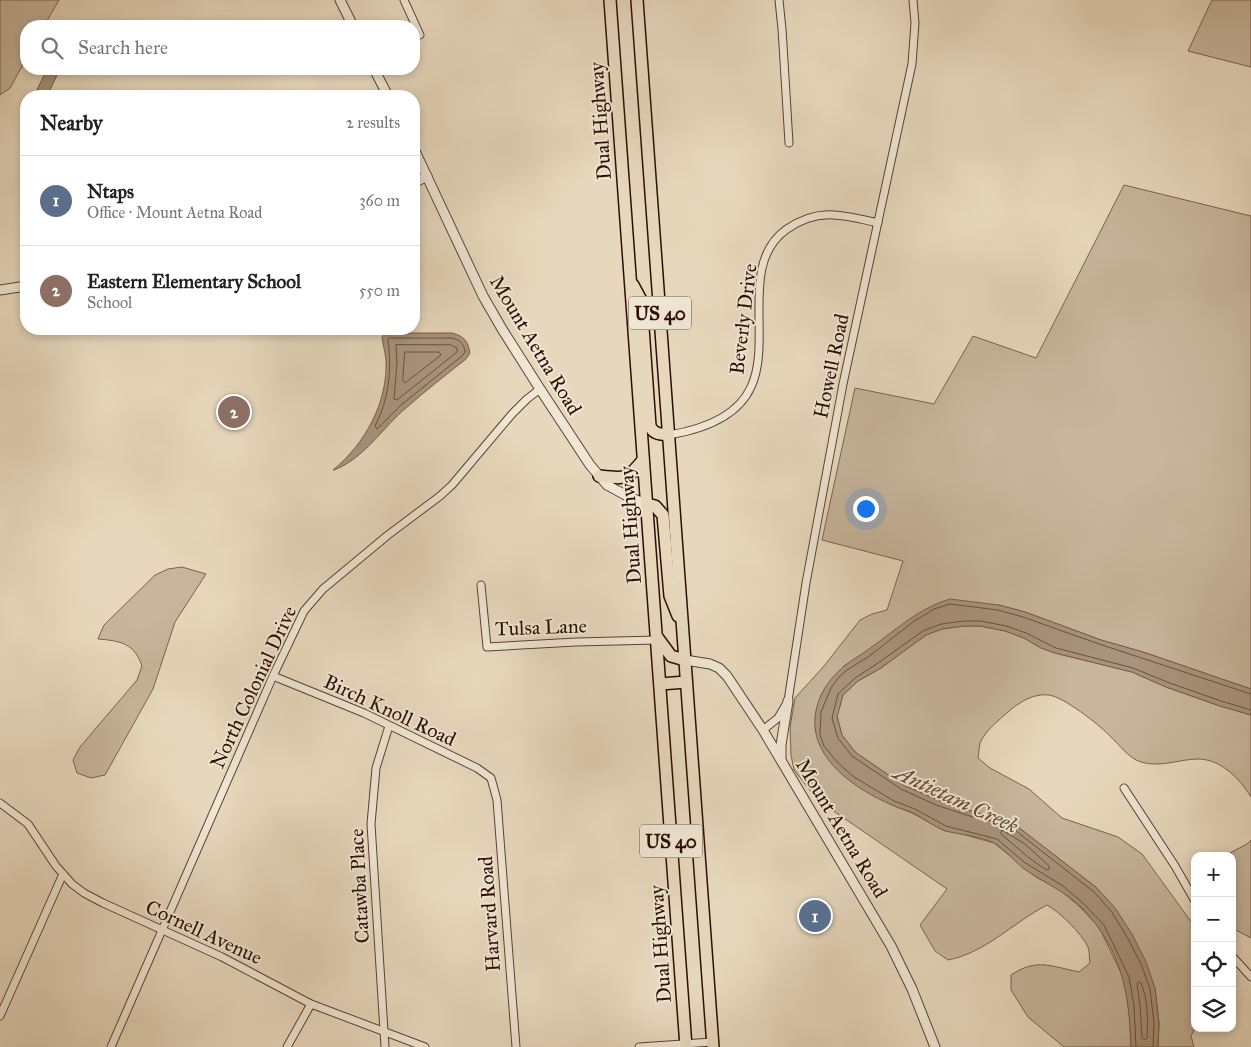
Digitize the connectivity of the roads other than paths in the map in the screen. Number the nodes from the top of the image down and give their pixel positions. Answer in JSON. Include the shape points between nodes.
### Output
{"nodes":[{"id":1,"x":340,"y":0,"type":"edge"},
{"id":2,"x":404,"y":0,"type":"edge"},
{"id":3,"x":610,"y":0,"type":"edge"},
{"id":4,"x":637,"y":0,"type":"edge"},
{"id":5,"x":779,"y":0,"type":"edge"},
{"id":6,"x":913,"y":0,"type":"edge"},
{"id":7,"x":350,"y":20,"type":"edge"},
{"id":8,"x":413,"y":20,"type":"edge"},
{"id":9,"x":377,"y":75,"type":"edge"},
{"id":10,"x":385,"y":90,"type":"edge"},
{"id":11,"x":789,"y":143,"type":"dead end"},
{"id":12,"x":420,"y":161,"type":"edge"},
{"id":13,"x":427,"y":176,"type":"junction"},
{"id":14,"x":420,"y":180,"type":"edge"},
{"id":15,"x":878,"y":223,"type":"junction"},
{"id":16,"x":631,"y":280,"type":"junction"},
{"id":17,"x":20,"y":287,"type":"edge"},
{"id":18,"x":0,"y":290,"type":"edge"},
{"id":19,"x":540,"y":389,"type":"junction"},
{"id":20,"x":669,"y":435,"type":"junction"},
{"id":21,"x":643,"y":460,"type":"junction"},
{"id":22,"x":599,"y":476,"type":"junction"},
{"id":23,"x":647,"y":504,"type":"junction"},
{"id":24,"x":480,"y":585,"type":"dead end"},
{"id":25,"x":683,"y":626,"type":"junction"},
{"id":26,"x":656,"y":638,"type":"junction"},
{"id":27,"x":685,"y":660,"type":"junction"},
{"id":28,"x":273,"y":676,"type":"junction"},
{"id":29,"x":686,"y":682,"type":"junction"},
{"id":30,"x":660,"y":684,"type":"junction"},
{"id":31,"x":788,"y":701,"type":"junction"},
{"id":32,"x":389,"y":726,"type":"junction"},
{"id":33,"x":763,"y":730,"type":"junction"},
{"id":34,"x":781,"y":759,"type":"junction"},
{"id":35,"x":491,"y":778,"type":"joint"},
{"id":36,"x":1124,"y":788,"type":"dead end"},
{"id":37,"x":0,"y":803,"type":"edge"},
{"id":38,"x":63,"y":874,"type":"junction"},
{"id":39,"x":1193,"y":897,"type":"edge"},
{"id":40,"x":163,"y":930,"type":"junction"},
{"id":41,"x":1236,"y":960,"type":"edge"},
{"id":42,"x":1251,"y":977,"type":"edge"},
{"id":43,"x":311,"y":1004,"type":"junction"},
{"id":44,"x":0,"y":1016,"type":"edge"},
{"id":45,"x":384,"y":1032,"type":"junction"},
{"id":46,"x":712,"y":1044,"type":"edge"},
{"id":47,"x":686,"y":1045,"type":"edge"},
{"id":48,"x":111,"y":1047,"type":"edge"},
{"id":49,"x":287,"y":1047,"type":"edge"},
{"id":50,"x":385,"y":1047,"type":"edge"},
{"id":51,"x":425,"y":1047,"type":"edge"},
{"id":52,"x":516,"y":1047,"type":"edge"},
{"id":53,"x":639,"y":1047,"type":"edge"},
{"id":54,"x":935,"y":1047,"type":"edge"}],
"edges":[{"from":1,"to":7,"type":"street"},
{"from":2,"to":8,"type":"street"},
{"from":3,"to":16,"type":"main road","name":"Dual Highway","number":"US 40"},
{"from":4,"to":20,"type":"main road","number":"US 40"},
{"from":5,"to":11,"type":"street"},
{"from":6,"to":15,"type":"street","name":"Howell Road","via":[[912,64]]},
{"from":9,"to":10,"type":"street"},
{"from":12,"to":13,"type":"street","name":"Mount Aetna Road"},
{"from":13,"to":14,"type":"street"},
{"from":13,"to":19,"type":"street","name":"Mount Aetna Road","via":[[488,304]]},
{"from":15,"to":20,"type":"street","name":"Beverly Drive","via":[[841,215],[818,215],[794,224],[779,236],[762,267],[759,350],[752,387],[737,407],[725,415],[690,432]]},
{"from":15,"to":31,"type":"street","name":"Howell Road","via":[[843,384]]},
{"from":16,"to":20,"type":"main road","via":[[641,300],[650,426],[656,433]]},
{"from":16,"to":21,"type":"main road","name":"Dual Highway","number":"US 40"},
{"from":17,"to":18,"type":"street"},
{"from":19,"to":22,"type":"street","name":"Mount Aetna Road"},
{"from":19,"to":28,"type":"street","name":"North Colonial Drive","via":[[512,414],[452,485],[388,534],[313,599]]},
{"from":20,"to":25,"type":"main road","number":"US 40"},
{"from":21,"to":22,"type":"main road","via":[[628,476]]},
{"from":21,"to":23,"type":"main road","name":"Dual Highway","number":"US 40"},
{"from":22,"to":23,"type":"street","name":"Mount Aetna Road","via":[[619,492]]},
{"from":23,"to":25,"type":"main road","via":[[655,506],[664,515],[670,596]]},
{"from":23,"to":26,"type":"main road","name":"Dual Highway","number":"US 40"},
{"from":24,"to":26,"type":"street","name":"Tulsa Lane","via":[[486,647]]},
{"from":25,"to":27,"type":"main road","number":"US 40"},
{"from":26,"to":27,"type":"main road","via":[[671,656]]},
{"from":26,"to":30,"type":"main road","name":"Dual Highway","number":"US 40"},
{"from":27,"to":29,"type":"main road","number":"US 40"},
{"from":27,"to":33,"type":"street","name":"Mount Aetna Road","via":[[710,664],[728,676]]},
{"from":28,"to":32,"type":"street","name":"Birch Knoll Road"},
{"from":28,"to":40,"type":"street","name":"North Colonial Drive"},
{"from":29,"to":30,"type":"main road"},
{"from":29,"to":46,"type":"main road","number":"US 40"},
{"from":30,"to":47,"type":"main road","name":"Dual Highway","number":"US 40"},
{"from":31,"to":33,"type":"street","name":"Howell Road","via":[[778,718]]},
{"from":31,"to":34,"type":"street"},
{"from":32,"to":35,"type":"street","name":"Birch Knoll Road","via":[[477,768]]},
{"from":32,"to":45,"type":"street","name":"Catawba Place","via":[[376,768],[371,824]]},
{"from":33,"to":34,"type":"street","name":"Mount Aetna Road"},
{"from":34,"to":54,"type":"street","name":"Mount Aetna Road","via":[[891,946]]},
{"from":35,"to":52,"type":"street","name":"Harvard Road","via":[[497,800]]},
{"from":36,"to":39,"type":"street"},
{"from":37,"to":38,"type":"street","name":"Cornell Avenue","via":[[28,824]]},
{"from":38,"to":40,"type":"street","name":"Cornell Avenue","via":[[84,893],[103,904]]},
{"from":38,"to":44,"type":"street"},
{"from":40,"to":43,"type":"street","name":"Cornell Avenue"},
{"from":40,"to":48,"type":"street","name":"North Colonial Drive"},
{"from":41,"to":42,"type":"street"},
{"from":43,"to":45,"type":"street","name":"Cornell Avenue"},
{"from":43,"to":49,"type":"street"},
{"from":45,"to":50,"type":"street","name":"Catawba Place"},
{"from":45,"to":51,"type":"street","name":"Cornell Avenue"},
{"from":46,"to":47,"type":"street"},
{"from":47,"to":53,"type":"street"}]}
